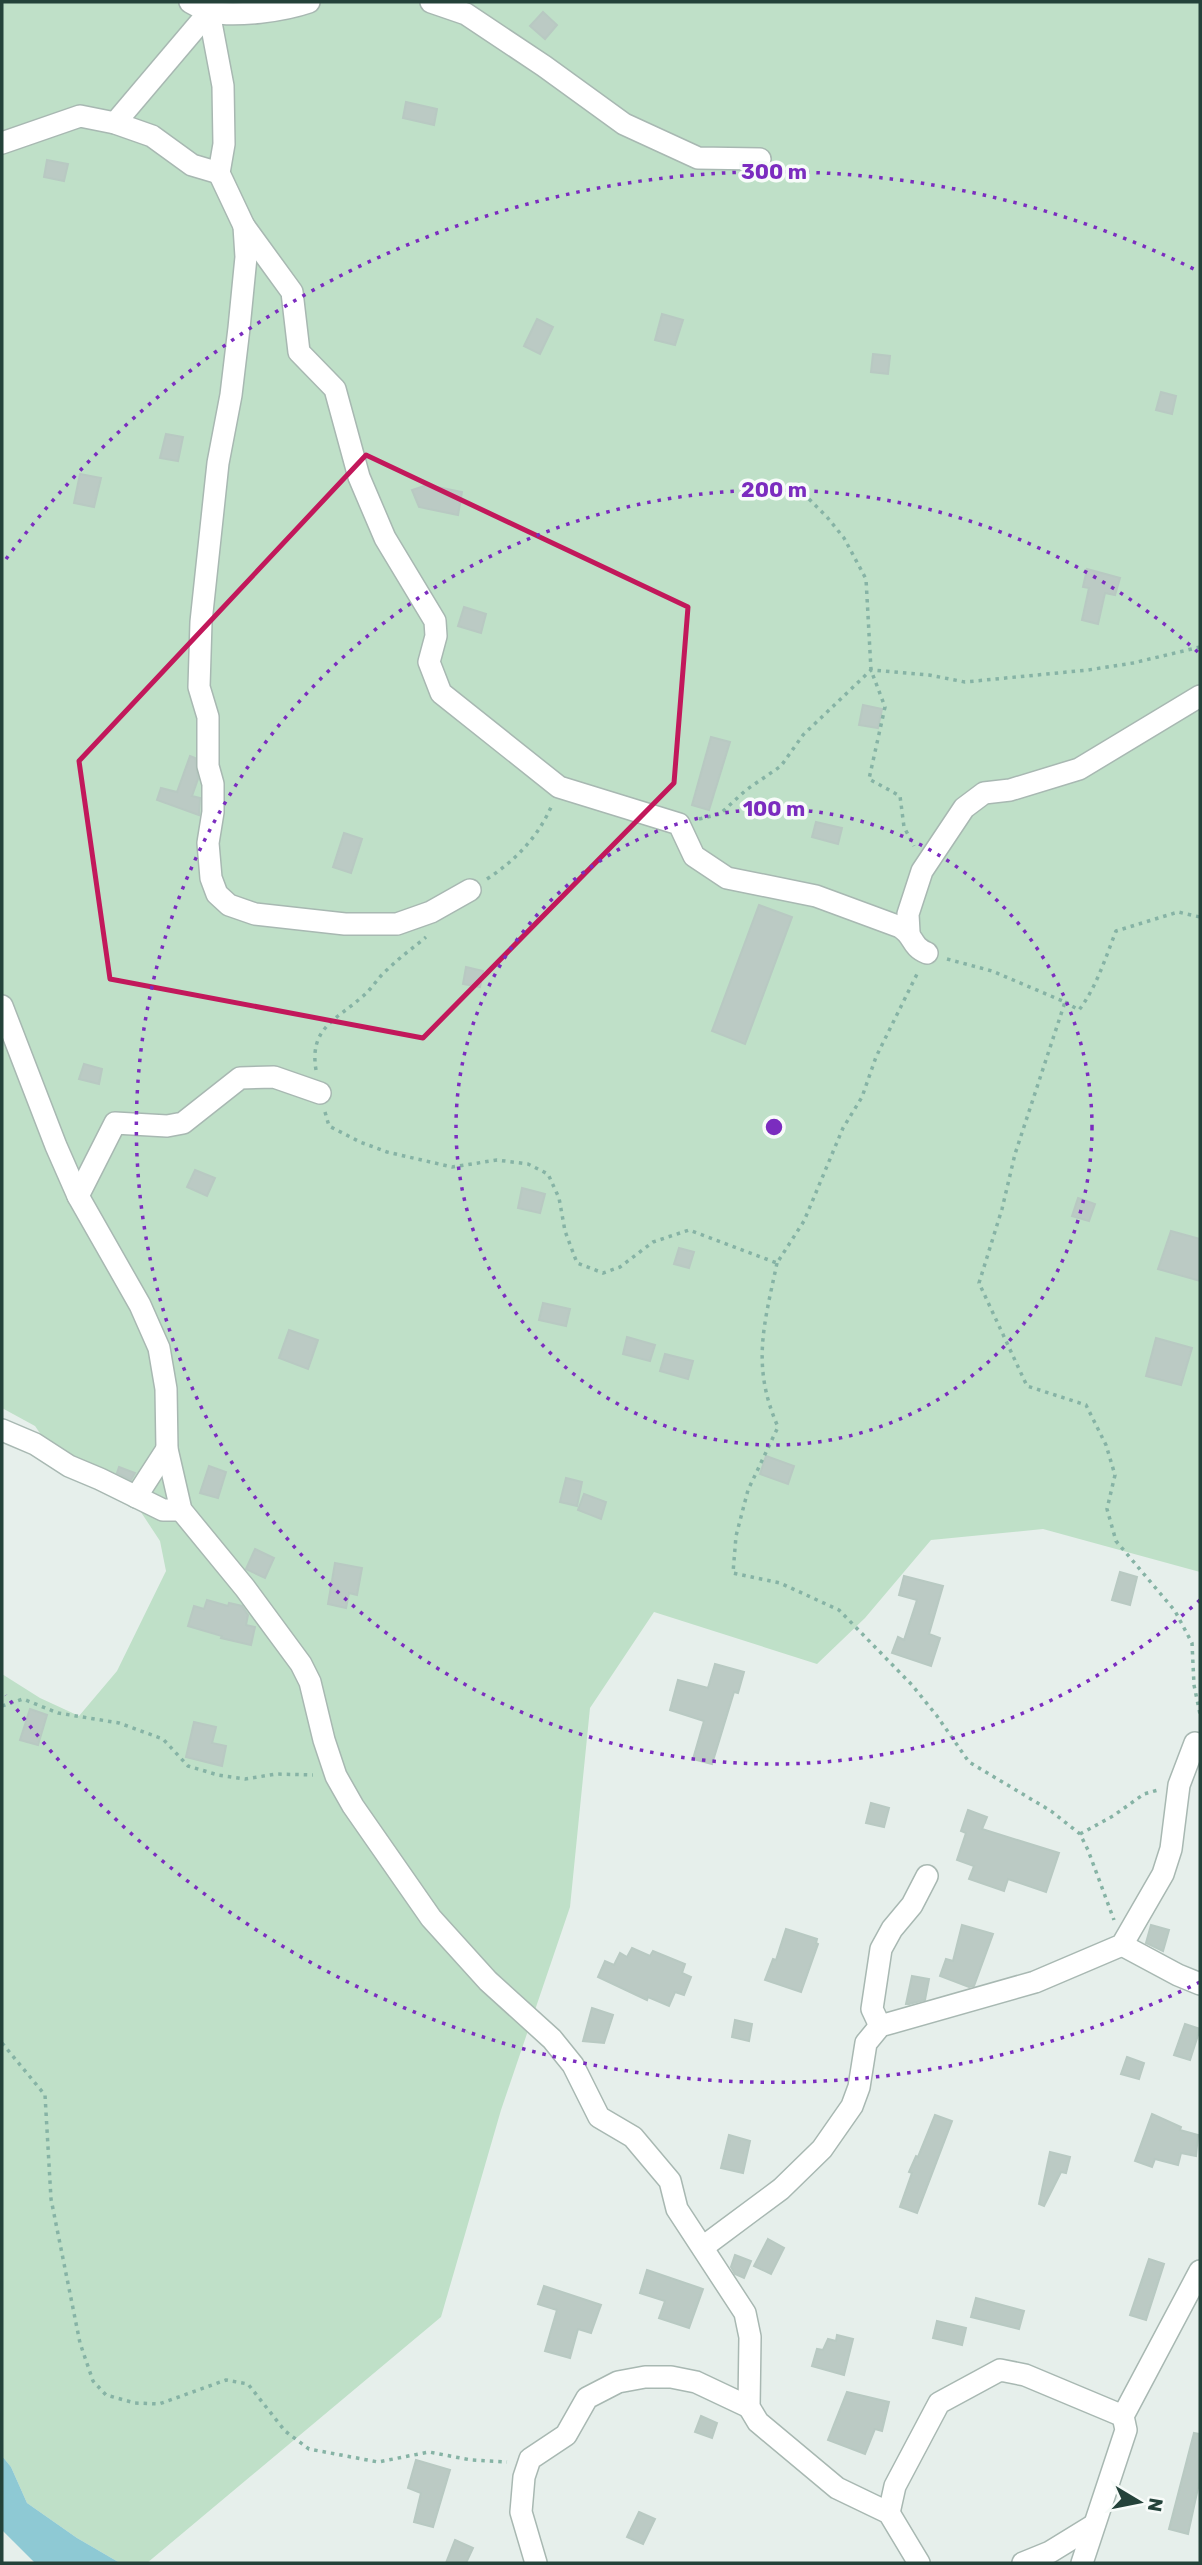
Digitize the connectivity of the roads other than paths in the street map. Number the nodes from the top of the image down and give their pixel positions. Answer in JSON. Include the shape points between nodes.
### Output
{"nodes":[{"id":1,"x":309,"y":2,"type":"edge"},
{"id":2,"x":431,"y":2,"type":"edge"},
{"id":3,"x":203,"y":5,"type":"edge"},
{"id":4,"x":115,"y":123,"type":"junction"},
{"id":5,"x":2,"y":143,"type":"edge"},
{"id":6,"x":760,"y":159,"type":"dead end"},
{"id":7,"x":219,"y":173,"type":"junction"},
{"id":8,"x":244,"y":226,"type":"junction"},
{"id":9,"x":1200,"y":695,"type":"edge"},
{"id":10,"x":470,"y":891,"type":"road end"},
{"id":11,"x":909,"y":932,"type":"junction"},
{"id":12,"x":927,"y":953,"type":"road end"},
{"id":13,"x":2,"y":1006,"type":"edge"},
{"id":14,"x":320,"y":1093,"type":"road end"},
{"id":15,"x":78,"y":1196,"type":"junction"},
{"id":16,"x":2,"y":1430,"type":"edge"},
{"id":17,"x":167,"y":1449,"type":"junction"},
{"id":18,"x":136,"y":1497,"type":"junction"},
{"id":19,"x":181,"y":1510,"type":"junction"},
{"id":20,"x":1195,"y":1742,"type":"dead end"},
{"id":21,"x":928,"y":1876,"type":"dead end"},
{"id":22,"x":1122,"y":1945,"type":"junction"},
{"id":23,"x":1200,"y":1984,"type":"edge"},
{"id":24,"x":880,"y":2026,"type":"junction"},
{"id":25,"x":703,"y":2247,"type":"junction"},
{"id":26,"x":1200,"y":2271,"type":"edge"},
{"id":27,"x":749,"y":2407,"type":"junction"},
{"id":28,"x":1123,"y":2416,"type":"junction"},
{"id":29,"x":889,"y":2513,"type":"junction"},
{"id":30,"x":1094,"y":2525,"type":"junction"},
{"id":31,"x":536,"y":2563,"type":"edge"},
{"id":32,"x":919,"y":2563,"type":"edge"},
{"id":33,"x":1023,"y":2563,"type":"edge"},
{"id":34,"x":1082,"y":2563,"type":"edge"}],
"edges":[{"from":1,"to":3,"type":"street","via":[[246,12]]},
{"from":2,"to":6,"type":"street","via":[[466,14],[624,124],[698,158]]},
{"from":3,"to":4,"type":"street"},
{"from":3,"to":7,"type":"street","via":[[223,86],[224,145]]},
{"from":4,"to":5,"type":"street","via":[[80,116]]},
{"from":4,"to":7,"type":"street","via":[[152,136],[192,165]]},
{"from":7,"to":8,"type":"street"},
{"from":8,"to":10,"type":"street","via":[[246,257],[239,328],[218,463],[201,622],[199,687],[208,717],[208,766],[213,784],[208,843],[211,878],[229,905],[256,914],[345,924],[397,924]]},
{"from":8,"to":11,"type":"street","via":[[292,292],[299,352],[335,389],[359,477],[385,538],[435,621],[429,662],[441,693],[559,787],[679,824],[694,856],[727,878],[816,896]]},
{"from":9,"to":11,"type":"street","via":[[1079,769],[984,793],[964,808],[922,871],[908,914]]},
{"from":11,"to":12,"type":"street","via":[[915,946]]},
{"from":13,"to":15,"type":"street"},
{"from":14,"to":15,"type":"street","via":[[274,1077],[240,1078],[183,1123],[114,1123]]},
{"from":15,"to":17,"type":"street","via":[[159,1348],[166,1389]]},
{"from":16,"to":18,"type":"street"},
{"from":17,"to":18,"type":"street"},
{"from":17,"to":19,"type":"street"},
{"from":18,"to":19,"type":"street","via":[[163,1510]]},
{"from":19,"to":25,"type":"street","via":[[301,1664],[336,1776],[431,1918],[488,1982],[552,2039],[573,2065],[599,2117],[633,2137],[670,2181],[677,2209]]},
{"from":20,"to":22,"type":"street","via":[[1179,1784],[1171,1849],[1163,1874]]},
{"from":21,"to":24,"type":"street","via":[[881,1949],[872,2009]]},
{"from":22,"to":23,"type":"street"},
{"from":22,"to":24,"type":"street","via":[[1035,1982]]},
{"from":24,"to":25,"type":"street","via":[[866,2043],[852,2106],[822,2149],[781,2189]]},
{"from":25,"to":27,"type":"street","via":[[745,2313],[750,2337]]},
{"from":26,"to":28,"type":"street"},
{"from":27,"to":29,"type":"street","via":[[758,2422],[820,2477]]},
{"from":27,"to":31,"type":"street","via":[[696,2382],[671,2378],[618,2382],[587,2398],[566,2435],[530,2459],[524,2477],[521,2512]]},
{"from":28,"to":29,"type":"street","via":[[1025,2375],[1000,2370],[939,2403],[895,2486]]},
{"from":28,"to":30,"type":"street","via":[[1126,2430]]},
{"from":29,"to":32,"type":"street"},
{"from":30,"to":33,"type":"street"},
{"from":30,"to":34,"type":"street"}]}
